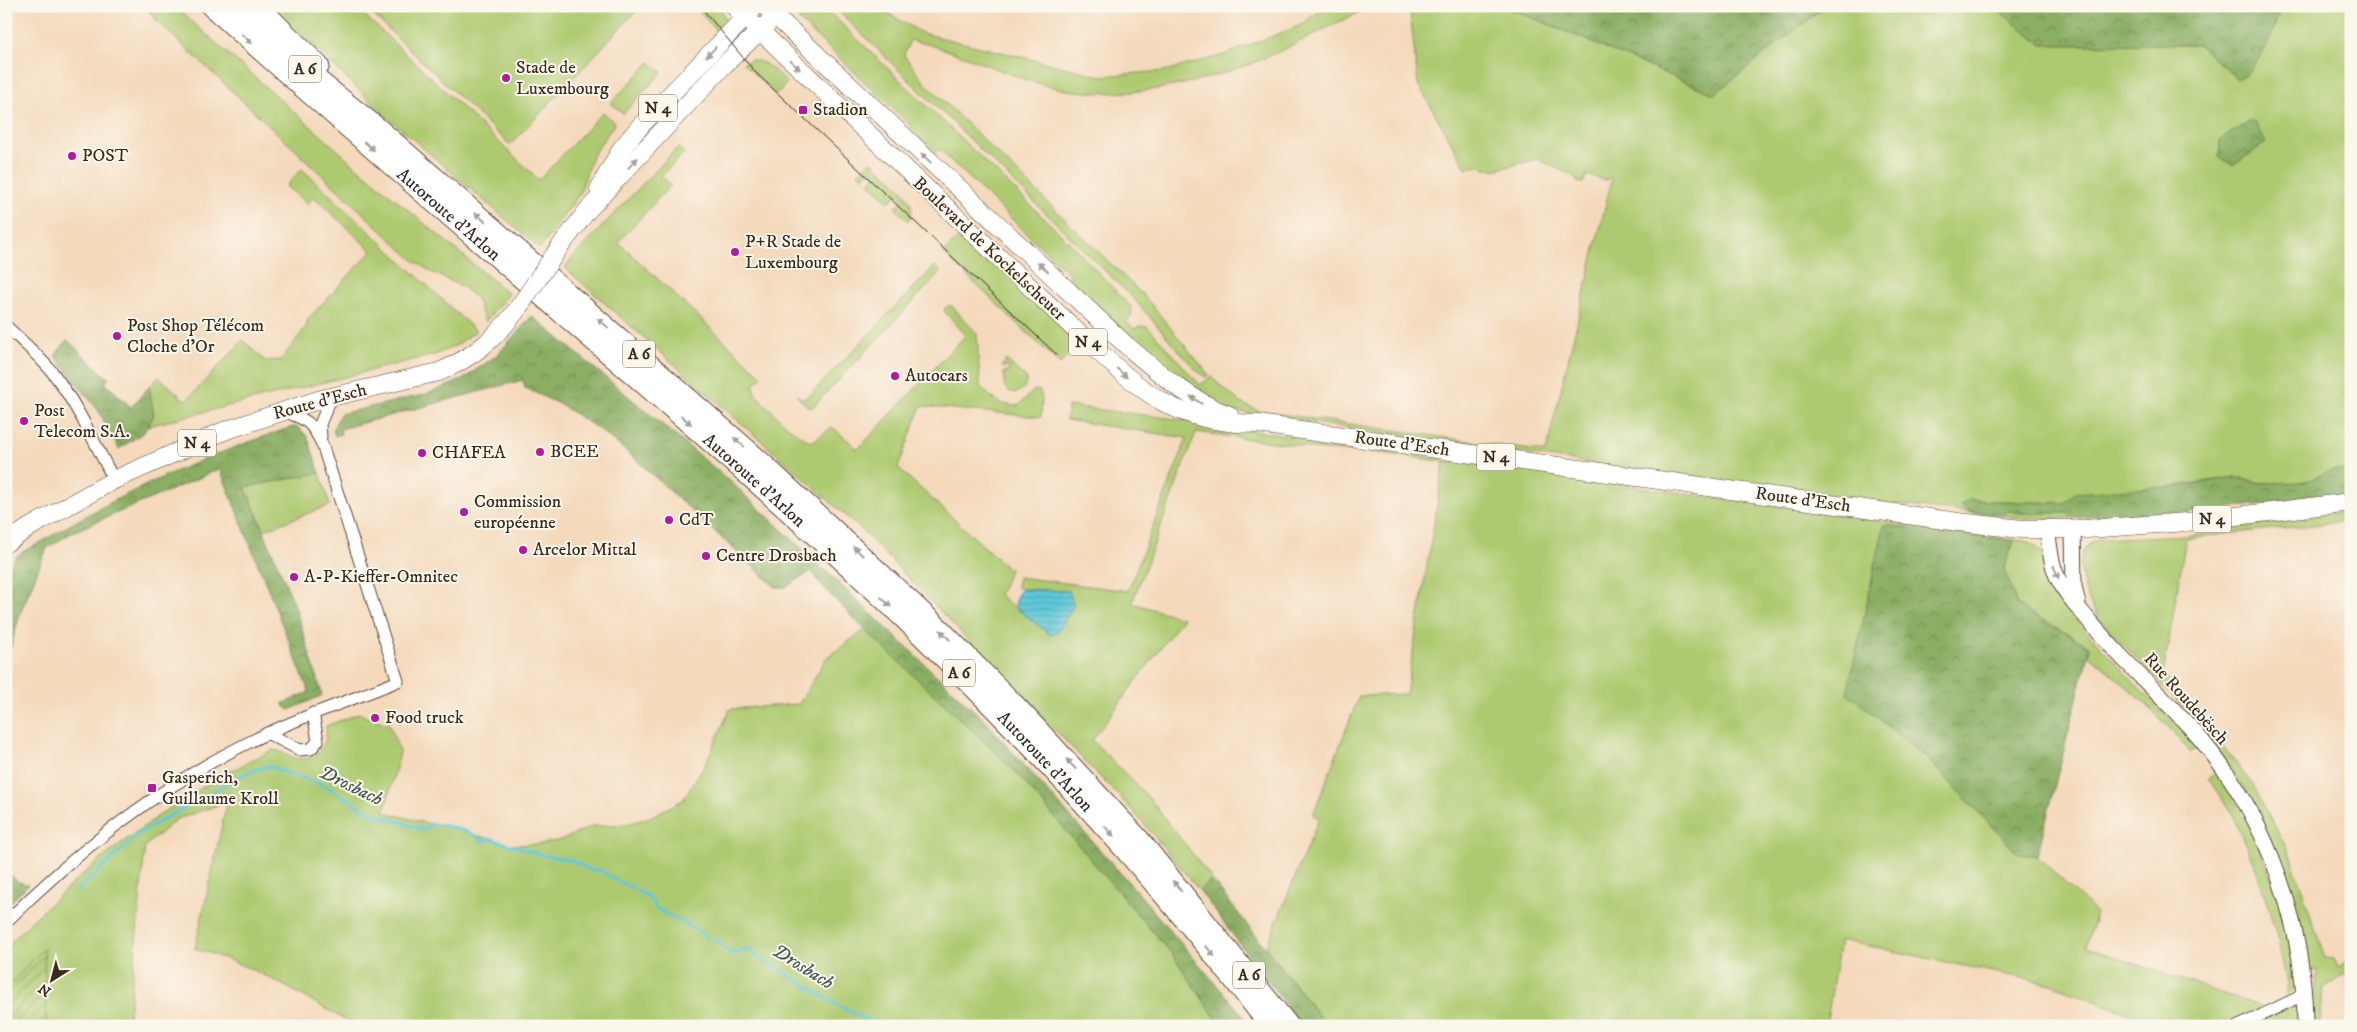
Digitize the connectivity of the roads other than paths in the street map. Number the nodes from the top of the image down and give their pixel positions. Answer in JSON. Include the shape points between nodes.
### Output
{"nodes":[{"id":1,"x":210,"y":6,"type":"edge"},
{"id":2,"x":234,"y":6,"type":"edge"},
{"id":3,"x":258,"y":6,"type":"edge"},
{"id":4,"x":745,"y":10,"type":"edge"},
{"id":5,"x":775,"y":10,"type":"edge"},
{"id":6,"x":760,"y":32,"type":"junction"},
{"id":7,"x":379,"y":129,"type":"junction"},
{"id":8,"x":587,"y":211,"type":"junction"},
{"id":9,"x":6,"y":326,"type":"edge"},
{"id":10,"x":332,"y":396,"type":"junction"},
{"id":11,"x":281,"y":411,"type":"junction"},
{"id":12,"x":1258,"y":424,"type":"junction"},
{"id":13,"x":322,"y":444,"type":"junction"},
{"id":14,"x":114,"y":480,"type":"junction"},
{"id":15,"x":2351,"y":502,"type":"edge"},
{"id":16,"x":2047,"y":529,"type":"junction"},
{"id":17,"x":2073,"y":529,"type":"junction"},
{"id":18,"x":6,"y":543,"type":"edge"},
{"id":19,"x":2079,"y":608,"type":"junction"},
{"id":20,"x":313,"y":713,"type":"junction"},
{"id":21,"x":267,"y":733,"type":"junction"},
{"id":22,"x":6,"y":922,"type":"edge"},
{"id":23,"x":2304,"y":990,"type":"junction"},
{"id":24,"x":1270,"y":1026,"type":"edge"},
{"id":25,"x":1289,"y":1026,"type":"edge"},
{"id":26,"x":2239,"y":1026,"type":"edge"},
{"id":27,"x":2305,"y":1026,"type":"edge"}],
"edges":[{"from":1,"to":24,"type":"highway","name":"Autoroute d'Arlon","number":"A 6","one_way":true,"via":[[728,457],[926,639],[1109,830]]},
{"from":2,"to":7,"type":"highway","name":"Autoroute d'Arlon","number":"A 6","via":[[298,64]]},
{"from":3,"to":7,"type":"highway"},
{"from":4,"to":6,"type":"main road","name":"Boulevard de Kockelscheuer","number":"N 4"},
{"from":4,"to":8,"type":"main road","name":"Route d'Esch","number":"N 4","one_way":true,"via":[[622,148]]},
{"from":5,"to":6,"type":"main road","name":"Route d'Esch","number":"N 4"},
{"from":12,"to":5,"type":"main road","name":"Boulevard de Kockelscheuer","number":"N 4","one_way":true,"via":[[1205,406],[1155,370]]},
{"from":8,"to":6,"type":"main road","name":"Route d'Esch","number":"N 4","one_way":true,"via":[[718,71]]},
{"from":6,"to":12,"type":"main road","name":"Boulevard de Kockelscheuer","number":"N 4","one_way":true,"via":[[1133,382],[1170,407],[1189,415],[1230,423]]},
{"from":25,"to":7,"type":"highway","name":"Autoroute d'Arlon","number":"A 6","one_way":true,"via":[[1139,839],[938,627],[758,459]]},
{"from":8,"to":10,"type":"main road","name":"Route d'Esch","number":"N 4","bridge":true,"via":[[516,311],[489,342],[460,363],[439,372]]},
{"from":9,"to":14,"type":"street","via":[[35,353],[65,390]]},
{"from":10,"to":11,"type":"main road","name":"Route d'Esch","number":"N 4"},
{"from":10,"to":13,"type":"street","via":[[320,424]]},
{"from":11,"to":13,"type":"street","via":[[313,426]]},
{"from":11,"to":14,"type":"main road","name":"Route d'Esch","number":"N 4","via":[[224,431]]},
{"from":12,"to":16,"type":"main road","name":"Route d'Esch","number":"N 4","via":[[1958,522]]},
{"from":13,"to":20,"type":"street","via":[[398,681]]},
{"from":14,"to":18,"type":"main road","name":"Route d'Esch","number":"N 4"},
{"from":15,"to":17,"type":"main road","name":"Route d'Esch","number":"N 4","via":[[2188,522]]},
{"from":16,"to":17,"type":"main road","name":"Route d'Esch","number":"N 4"},
{"from":16,"to":19,"type":"main road","name":"Rue Roudebësch","one_way":true,"via":[[2052,564],[2061,584]]},
{"from":17,"to":19,"type":"main road","name":"Rue Roudebësch","via":[[2074,586]]},
{"from":19,"to":23,"type":"main road","name":"Rue Roudebësch","via":[[2204,743],[2246,804],[2282,888],[2292,922]]},
{"from":20,"to":21,"type":"street"},
{"from":20,"to":21,"type":"street","via":[[318,741],[311,749],[300,750]]},
{"from":21,"to":22,"type":"street","via":[[153,797],[61,869]]},
{"from":23,"to":26,"type":"street","via":[[2299,997]]},
{"from":23,"to":27,"type":"main road","name":"Rue Roudebësch"}]}
